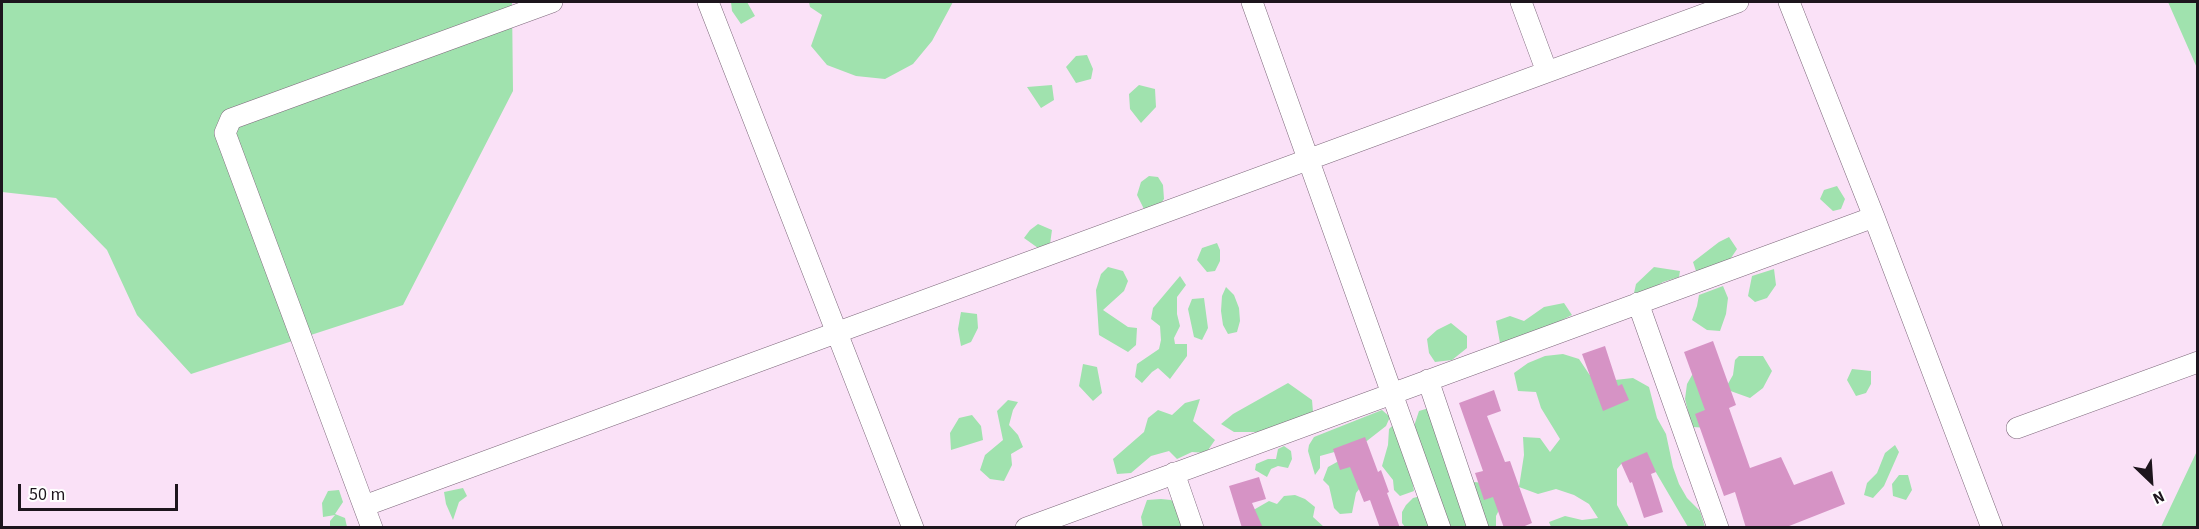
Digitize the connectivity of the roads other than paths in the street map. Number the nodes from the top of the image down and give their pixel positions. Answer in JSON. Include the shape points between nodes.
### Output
{"nodes":[{"id":1,"x":552,"y":2,"type":"edge"},
{"id":2,"x":708,"y":2,"type":"edge"},
{"id":3,"x":1252,"y":2,"type":"edge"},
{"id":4,"x":1521,"y":2,"type":"edge"},
{"id":5,"x":1537,"y":2,"type":"edge"},
{"id":6,"x":1738,"y":2,"type":"edge"},
{"id":7,"x":1789,"y":2,"type":"edge"},
{"id":8,"x":1533,"y":33,"type":"junction"},
{"id":9,"x":1547,"y":72,"type":"junction"},
{"id":10,"x":1308,"y":160,"type":"junction"},
{"id":11,"x":1874,"y":217,"type":"junction"},
{"id":12,"x":1638,"y":303,"type":"junction"},
{"id":13,"x":837,"y":332,"type":"junction"},
{"id":14,"x":2198,"y":362,"type":"edge"},
{"id":15,"x":1428,"y":380,"type":"junction"},
{"id":16,"x":1392,"y":394,"type":"junction"},
{"id":17,"x":2017,"y":428,"type":"dead end"},
{"id":18,"x":1174,"y":473,"type":"junction"},
{"id":19,"x":364,"y":506,"type":"junction"},
{"id":20,"x":372,"y":528,"type":"edge"},
{"id":21,"x":914,"y":528,"type":"edge"},
{"id":22,"x":1026,"y":528,"type":"edge"},
{"id":23,"x":1193,"y":528,"type":"edge"},
{"id":24,"x":1440,"y":528,"type":"edge"},
{"id":25,"x":1478,"y":528,"type":"edge"},
{"id":26,"x":1718,"y":528,"type":"edge"},
{"id":27,"x":1992,"y":528,"type":"edge"}],
"edges":[{"from":1,"to":19,"type":"street","via":[[231,119],[225,133]]},
{"from":2,"to":13,"type":"street"},
{"from":3,"to":10,"type":"street"},
{"from":4,"to":8,"type":"street"},
{"from":5,"to":8,"type":"street"},
{"from":6,"to":9,"type":"street"},
{"from":7,"to":11,"type":"street"},
{"from":8,"to":9,"type":"street"},
{"from":9,"to":10,"type":"street"},
{"from":10,"to":13,"type":"street"},
{"from":10,"to":16,"type":"street"},
{"from":11,"to":12,"type":"street"},
{"from":11,"to":27,"type":"street"},
{"from":12,"to":15,"type":"street"},
{"from":12,"to":26,"type":"street"},
{"from":13,"to":19,"type":"street"},
{"from":13,"to":21,"type":"street"},
{"from":14,"to":17,"type":"street"},
{"from":15,"to":16,"type":"street"},
{"from":15,"to":25,"type":"street"},
{"from":16,"to":18,"type":"street"},
{"from":16,"to":24,"type":"street"},
{"from":18,"to":22,"type":"street"},
{"from":18,"to":23,"type":"street"},
{"from":19,"to":20,"type":"street"}]}
